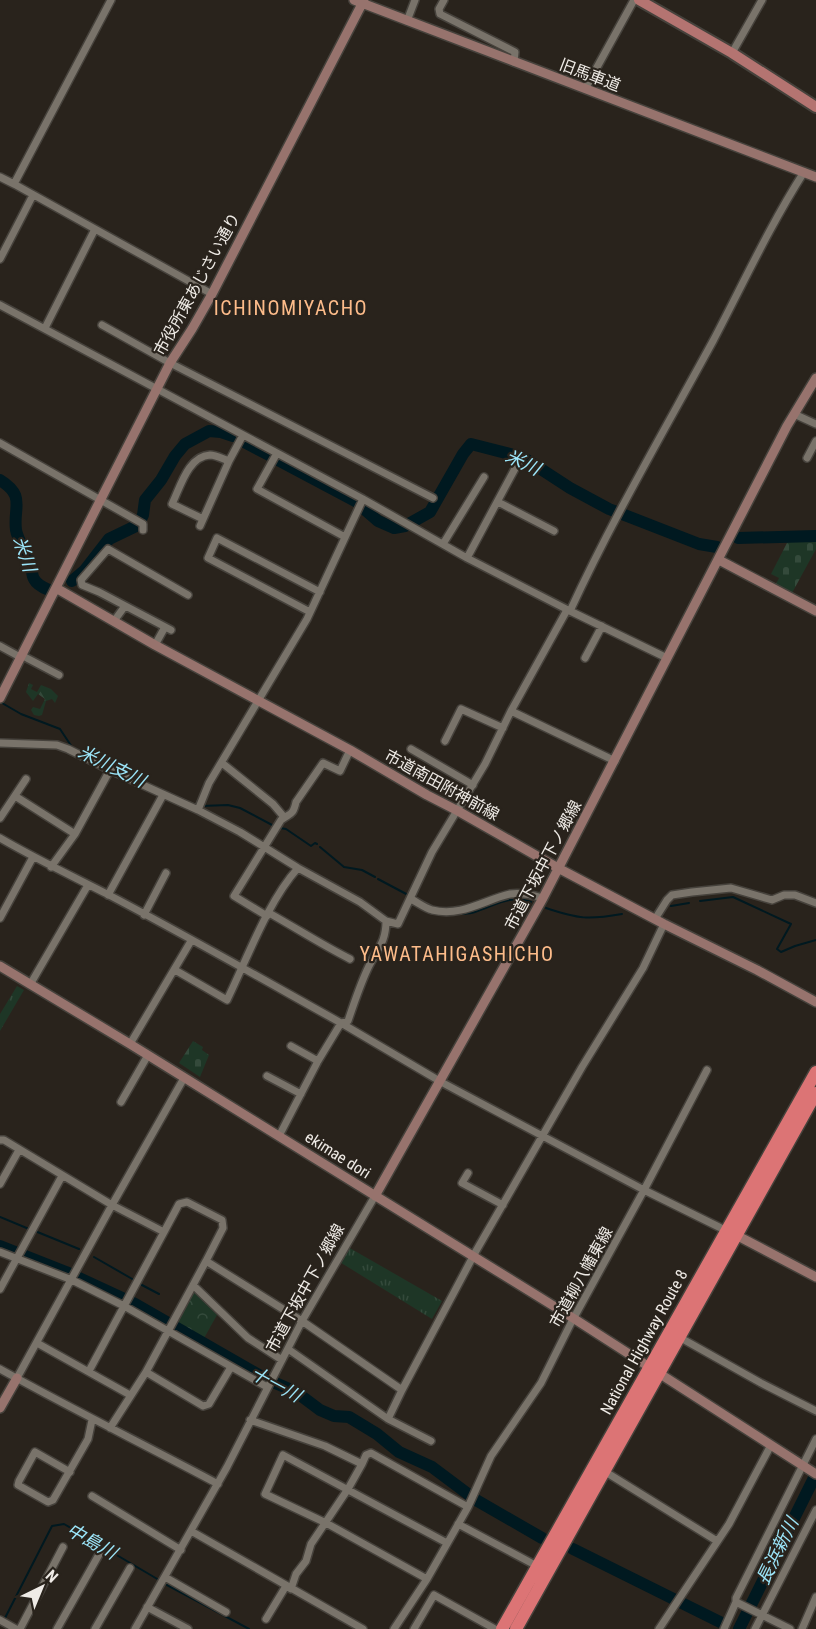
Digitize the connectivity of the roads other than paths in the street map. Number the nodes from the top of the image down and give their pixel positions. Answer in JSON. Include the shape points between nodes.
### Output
{"nodes":[{"id":1,"x":111,"y":0,"type":"edge"},
{"id":2,"x":415,"y":0,"type":"edge"},
{"id":3,"x":444,"y":0,"type":"edge"},
{"id":4,"x":634,"y":0,"type":"edge"},
{"id":5,"x":639,"y":0,"type":"edge"},
{"id":6,"x":762,"y":0,"type":"edge"},
{"id":7,"x":360,"y":1,"type":"edge"},
{"id":8,"x":407,"y":21,"type":"junction"},
{"id":9,"x":732,"y":53,"type":"junction"},
{"id":10,"x":514,"y":62,"type":"junction"},
{"id":11,"x":585,"y":89,"type":"junction"},
{"id":12,"x":816,"y":107,"type":"edge"},
{"id":13,"x":804,"y":172,"type":"junction"},
{"id":14,"x":0,"y":177,"type":"edge"},
{"id":15,"x":816,"y":177,"type":"edge"},
{"id":16,"x":14,"y":184,"type":"junction"},
{"id":17,"x":33,"y":195,"type":"junction"},
{"id":18,"x":95,"y":229,"type":"junction"},
{"id":19,"x":0,"y":259,"type":"edge"},
{"id":20,"x":212,"y":294,"type":"junction"},
{"id":21,"x":0,"y":305,"type":"edge"},
{"id":22,"x":102,"y":325,"type":"dead end"},
{"id":23,"x":45,"y":328,"type":"junction"},
{"id":24,"x":170,"y":363,"type":"junction"},
{"id":25,"x":816,"y":378,"type":"edge"},
{"id":26,"x":157,"y":388,"type":"junction"},
{"id":27,"x":794,"y":414,"type":"junction"},
{"id":28,"x":816,"y":424,"type":"edge"},
{"id":29,"x":243,"y":435,"type":"junction"},
{"id":30,"x":816,"y":441,"type":"edge"},
{"id":31,"x":0,"y":443,"type":"edge"},
{"id":32,"x":277,"y":453,"type":"junction"},
{"id":33,"x":807,"y":458,"type":"dead end"},
{"id":34,"x":229,"y":461,"type":"junction"},
{"id":35,"x":518,"y":463,"type":"dead end"},
{"id":36,"x":484,"y":477,"type":"dead end"},
{"id":37,"x":433,"y":498,"type":"dead end"},
{"id":38,"x":101,"y":499,"type":"junction"},
{"id":39,"x":363,"y":499,"type":"junction"},
{"id":40,"x":498,"y":502,"type":"junction"},
{"id":41,"x":141,"y":524,"type":"dead end"},
{"id":42,"x":554,"y":531,"type":"dead end"},
{"id":43,"x":345,"y":537,"type":"junction"},
{"id":44,"x":442,"y":544,"type":"junction"},
{"id":45,"x":467,"y":558,"type":"junction"},
{"id":46,"x":719,"y":560,"type":"junction"},
{"id":47,"x":60,"y":591,"type":"junction"},
{"id":48,"x":320,"y":592,"type":"junction"},
{"id":49,"x":188,"y":595,"type":"dead end"},
{"id":50,"x":125,"y":606,"type":"junction"},
{"id":51,"x":568,"y":610,"type":"junction"},
{"id":52,"x":816,"y":611,"type":"edge"},
{"id":53,"x":310,"y":612,"type":"junction"},
{"id":54,"x":114,"y":621,"type":"junction"},
{"id":55,"x":602,"y":626,"type":"junction"},
{"id":56,"x":155,"y":645,"type":"junction"},
{"id":57,"x":0,"y":646,"type":"edge"},
{"id":58,"x":20,"y":656,"type":"junction"},
{"id":59,"x":585,"y":658,"type":"dead end"},
{"id":60,"x":667,"y":658,"type":"junction"},
{"id":61,"x":59,"y":675,"type":"dead end"},
{"id":62,"x":0,"y":698,"type":"edge"},
{"id":63,"x":259,"y":700,"type":"junction"},
{"id":64,"x":511,"y":711,"type":"junction"},
{"id":65,"x":503,"y":728,"type":"junction"},
{"id":66,"x":445,"y":741,"type":"dead end"},
{"id":67,"x":0,"y":743,"type":"edge"},
{"id":68,"x":411,"y":748,"type":"dead end"},
{"id":69,"x":350,"y":750,"type":"junction"},
{"id":70,"x":615,"y":761,"type":"junction"},
{"id":71,"x":222,"y":763,"type":"junction"},
{"id":72,"x":110,"y":771,"type":"junction"},
{"id":73,"x":26,"y":779,"type":"dead end"},
{"id":74,"x":473,"y":785,"type":"junction"},
{"id":75,"x":163,"y":795,"type":"junction"},
{"id":76,"x":15,"y":796,"type":"junction"},
{"id":77,"x":198,"y":810,"type":"junction"},
{"id":78,"x":458,"y":811,"type":"junction"},
{"id":79,"x":284,"y":817,"type":"junction"},
{"id":80,"x":0,"y":818,"type":"edge"},
{"id":81,"x":75,"y":834,"type":"junction"},
{"id":82,"x":0,"y":838,"type":"edge"},
{"id":83,"x":264,"y":847,"type":"junction"},
{"id":84,"x":33,"y":857,"type":"junction"},
{"id":85,"x":51,"y":867,"type":"junction"},
{"id":86,"x":298,"y":868,"type":"junction"},
{"id":87,"x":558,"y":868,"type":"junction"},
{"id":88,"x":166,"y":873,"type":"dead end"},
{"id":89,"x":88,"y":885,"type":"junction"},
{"id":90,"x":108,"y":895,"type":"junction"},
{"id":91,"x":543,"y":898,"type":"junction"},
{"id":92,"x":411,"y":899,"type":"junction"},
{"id":93,"x":816,"y":903,"type":"edge"},
{"id":94,"x":268,"y":914,"type":"junction"},
{"id":95,"x":144,"y":915,"type":"junction"},
{"id":96,"x":0,"y":918,"type":"edge"},
{"id":97,"x":386,"y":921,"type":"junction"},
{"id":98,"x":659,"y":922,"type":"junction"},
{"id":99,"x":191,"y":941,"type":"junction"},
{"id":100,"x":350,"y":959,"type":"dead end"},
{"id":101,"x":0,"y":966,"type":"edge"},
{"id":102,"x":243,"y":968,"type":"junction"},
{"id":103,"x":175,"y":970,"type":"junction"},
{"id":104,"x":31,"y":983,"type":"junction"},
{"id":105,"x":816,"y":1002,"type":"edge"},
{"id":106,"x":341,"y":1023,"type":"junction"},
{"id":107,"x":130,"y":1044,"type":"junction"},
{"id":108,"x":291,"y":1046,"type":"dead end"},
{"id":109,"x":148,"y":1055,"type":"junction"},
{"id":110,"x":318,"y":1061,"type":"junction"},
{"id":111,"x":707,"y":1070,"type":"dead end"},
{"id":112,"x":816,"y":1072,"type":"edge"},
{"id":113,"x":267,"y":1076,"type":"dead end"},
{"id":114,"x":184,"y":1078,"type":"junction"},
{"id":115,"x":438,"y":1081,"type":"junction"},
{"id":116,"x":816,"y":1093,"type":"edge"},
{"id":117,"x":301,"y":1094,"type":"junction"},
{"id":118,"x":121,"y":1101,"type":"dead end"},
{"id":119,"x":279,"y":1136,"type":"junction"},
{"id":120,"x":543,"y":1136,"type":"junction"},
{"id":121,"x":0,"y":1140,"type":"edge"},
{"id":122,"x":19,"y":1150,"type":"junction"},
{"id":123,"x":468,"y":1173,"type":"dead end"},
{"id":124,"x":62,"y":1176,"type":"junction"},
{"id":125,"x":0,"y":1184,"type":"edge"},
{"id":126,"x":644,"y":1190,"type":"junction"},
{"id":127,"x":375,"y":1196,"type":"junction"},
{"id":128,"x":112,"y":1205,"type":"junction"},
{"id":129,"x":503,"y":1205,"type":"junction"},
{"id":130,"x":164,"y":1233,"type":"junction"},
{"id":131,"x":731,"y":1233,"type":"junction"},
{"id":132,"x":0,"y":1252,"type":"edge"},
{"id":133,"x":18,"y":1255,"type":"junction"},
{"id":134,"x":473,"y":1257,"type":"junction"},
{"id":135,"x":206,"y":1261,"type":"junction"},
{"id":136,"x":74,"y":1276,"type":"junction"},
{"id":137,"x":816,"y":1277,"type":"edge"},
{"id":138,"x":193,"y":1285,"type":"junction"},
{"id":139,"x":0,"y":1289,"type":"edge"},
{"id":140,"x":126,"y":1302,"type":"junction"},
{"id":141,"x":573,"y":1318,"type":"junction"},
{"id":142,"x":302,"y":1321,"type":"junction"},
{"id":143,"x":170,"y":1327,"type":"junction"},
{"id":144,"x":679,"y":1336,"type":"junction"},
{"id":145,"x":37,"y":1343,"type":"junction"},
{"id":146,"x":288,"y":1349,"type":"junction"},
{"id":147,"x":282,"y":1360,"type":"junction"},
{"id":148,"x":231,"y":1367,"type":"junction"},
{"id":149,"x":0,"y":1368,"type":"edge"},
{"id":150,"x":654,"y":1370,"type":"junction"},
{"id":151,"x":89,"y":1371,"type":"junction"},
{"id":152,"x":146,"y":1372,"type":"junction"},
{"id":153,"x":18,"y":1378,"type":"junction"},
{"id":154,"x":269,"y":1383,"type":"junction"},
{"id":155,"x":402,"y":1390,"type":"junction"},
{"id":156,"x":130,"y":1395,"type":"junction"},
{"id":157,"x":0,"y":1408,"type":"edge"},
{"id":158,"x":816,"y":1411,"type":"edge"},
{"id":159,"x":388,"y":1419,"type":"junction"},
{"id":160,"x":92,"y":1420,"type":"junction"},
{"id":161,"x":250,"y":1420,"type":"junction"},
{"id":162,"x":110,"y":1428,"type":"junction"},
{"id":163,"x":816,"y":1439,"type":"edge"},
{"id":164,"x":431,"y":1441,"type":"dead end"},
{"id":165,"x":771,"y":1445,"type":"junction"},
{"id":166,"x":362,"y":1464,"type":"junction"},
{"id":167,"x":804,"y":1466,"type":"junction"},
{"id":168,"x":604,"y":1471,"type":"junction"},
{"id":169,"x":69,"y":1472,"type":"junction"},
{"id":170,"x":816,"y":1474,"type":"edge"},
{"id":171,"x":218,"y":1484,"type":"junction"},
{"id":172,"x":348,"y":1488,"type":"junction"},
{"id":173,"x":92,"y":1496,"type":"dead end"},
{"id":174,"x":468,"y":1507,"type":"junction"},
{"id":175,"x":816,"y":1510,"type":"edge"},
{"id":176,"x":326,"y":1523,"type":"junction"},
{"id":177,"x":458,"y":1524,"type":"junction"},
{"id":178,"x":191,"y":1532,"type":"junction"},
{"id":179,"x":717,"y":1541,"type":"junction"},
{"id":180,"x":447,"y":1543,"type":"junction"},
{"id":181,"x":63,"y":1547,"type":"dead end"},
{"id":182,"x":181,"y":1550,"type":"junction"},
{"id":183,"x":100,"y":1551,"type":"dead end"},
{"id":184,"x":537,"y":1566,"type":"junction"},
{"id":185,"x":130,"y":1568,"type":"dead end"},
{"id":186,"x":427,"y":1579,"type":"junction"},
{"id":187,"x":163,"y":1581,"type":"junction"},
{"id":188,"x":289,"y":1588,"type":"junction"},
{"id":189,"x":816,"y":1597,"type":"edge"},
{"id":190,"x":738,"y":1603,"type":"junction"},
{"id":191,"x":147,"y":1607,"type":"junction"},
{"id":192,"x":226,"y":1612,"type":"dead end"},
{"id":193,"x":761,"y":1615,"type":"junction"},
{"id":194,"x":266,"y":1619,"type":"dead end"},
{"id":195,"x":2,"y":1624,"type":"edge"},
{"id":196,"x":519,"y":1628,"type":"edge"},
{"id":197,"x":18,"y":1629,"type":"edge"},
{"id":198,"x":57,"y":1629,"type":"edge"},
{"id":199,"x":95,"y":1629,"type":"edge"},
{"id":200,"x":135,"y":1629,"type":"edge"},
{"id":201,"x":188,"y":1629,"type":"edge"},
{"id":202,"x":363,"y":1629,"type":"edge"},
{"id":203,"x":394,"y":1629,"type":"edge"},
{"id":204,"x":414,"y":1629,"type":"edge"},
{"id":205,"x":495,"y":1629,"type":"edge"},
{"id":206,"x":502,"y":1629,"type":"edge"},
{"id":207,"x":659,"y":1629,"type":"edge"},
{"id":208,"x":724,"y":1629,"type":"edge"},
{"id":209,"x":755,"y":1629,"type":"edge"},
{"id":210,"x":790,"y":1629,"type":"edge"},
{"id":211,"x":802,"y":1629,"type":"edge"}],
"edges":[{"from":1,"to":16,"type":"street"},
{"from":2,"to":8,"type":"street"},
{"from":3,"to":10,"type":"street","via":[[440,14],[515,52]]},
{"from":4,"to":11,"type":"street"},
{"from":5,"to":9,"type":"main road"},
{"from":6,"to":9,"type":"street"},
{"from":7,"to":8,"type":"street","name":"旧馬車道"},
{"from":7,"to":20,"type":"street","name":"市役所東あじさい通り"},
{"from":8,"to":10,"type":"street","name":"旧馬車道"},
{"from":9,"to":12,"type":"main road"},
{"from":10,"to":11,"type":"street","name":"旧馬車道"},
{"from":11,"to":13,"type":"street","name":"旧馬車道"},
{"from":13,"to":15,"type":"street","name":"旧馬車道"},
{"from":13,"to":51,"type":"street","via":[[773,222]]},
{"from":14,"to":16,"type":"street"},
{"from":16,"to":17,"type":"street"},
{"from":17,"to":18,"type":"street"},
{"from":17,"to":19,"type":"street"},
{"from":18,"to":20,"type":"street"},
{"from":18,"to":23,"type":"street"},
{"from":20,"to":24,"type":"street","name":"市役所東あじさい通り"},
{"from":21,"to":23,"type":"street"},
{"from":22,"to":24,"type":"street"},
{"from":23,"to":26,"type":"street"},
{"from":24,"to":26,"type":"street","name":"市役所東あじさい通り"},
{"from":24,"to":37,"type":"street"},
{"from":25,"to":27,"type":"street"},
{"from":26,"to":29,"type":"street"},
{"from":26,"to":38,"type":"street","name":"市役所東あじさい通り"},
{"from":27,"to":28,"type":"street"},
{"from":27,"to":46,"type":"street","name":"市道下坂中下ノ郷線"},
{"from":29,"to":32,"type":"street"},
{"from":29,"to":34,"type":"street"},
{"from":30,"to":33,"type":"street"},
{"from":31,"to":38,"type":"street"},
{"from":32,"to":39,"type":"street"},
{"from":32,"to":43,"type":"street","via":[[257,489]]},
{"from":34,"to":34,"type":"street","via":[[213,455],[197,460],[172,504],[202,522]]},
{"from":35,"to":40,"type":"street"},
{"from":36,"to":44,"type":"street"},
{"from":38,"to":41,"type":"street"},
{"from":38,"to":47,"type":"street","name":"市役所東あじさい通り"},
{"from":39,"to":43,"type":"street"},
{"from":39,"to":44,"type":"street"},
{"from":40,"to":42,"type":"street"},
{"from":40,"to":45,"type":"street"},
{"from":43,"to":48,"type":"street"},
{"from":44,"to":45,"type":"street"},
{"from":45,"to":51,"type":"street"},
{"from":46,"to":52,"type":"street"},
{"from":46,"to":60,"type":"street","name":"市道下坂中下ノ郷線"},
{"from":47,"to":54,"type":"street","name":"市道南田附神前線"},
{"from":47,"to":58,"type":"street","name":"市役所東あじさい通り"},
{"from":47,"to":58,"type":"street","via":[[61,596]]},
{"from":48,"to":53,"type":"street"},
{"from":48,"to":53,"type":"street","via":[[217,538],[212,542],[208,558]]},
{"from":49,"to":50,"type":"street","via":[[108,549],[80,582]]},
{"from":50,"to":54,"type":"street"},
{"from":50,"to":56,"type":"street","via":[[168,629]]},
{"from":51,"to":55,"type":"street"},
{"from":51,"to":64,"type":"street"},
{"from":53,"to":63,"type":"street"},
{"from":54,"to":56,"type":"street","name":"市道南田附神前線"},
{"from":55,"to":59,"type":"street"},
{"from":55,"to":60,"type":"street"},
{"from":56,"to":63,"type":"street","name":"市道南田附神前線"},
{"from":57,"to":58,"type":"street"},
{"from":58,"to":61,"type":"street"},
{"from":58,"to":62,"type":"street","name":"市役所東あじさい通り"},
{"from":60,"to":70,"type":"street","name":"市道下坂中下ノ郷線"},
{"from":63,"to":69,"type":"street","name":"市道南田附神前線"},
{"from":63,"to":71,"type":"street"},
{"from":64,"to":65,"type":"street"},
{"from":64,"to":70,"type":"street"},
{"from":65,"to":66,"type":"street","via":[[461,709]]},
{"from":65,"to":74,"type":"street"},
{"from":67,"to":72,"type":"street","via":[[57,745]]},
{"from":68,"to":74,"type":"street"},
{"from":69,"to":78,"type":"street","name":"市道南田附神前線"},
{"from":69,"to":79,"type":"street","via":[[340,771],[323,763],[290,816]]},
{"from":70,"to":87,"type":"street","name":"市道下坂中下ノ郷線"},
{"from":71,"to":77,"type":"street"},
{"from":71,"to":79,"type":"street"},
{"from":72,"to":75,"type":"street"},
{"from":72,"to":81,"type":"street"},
{"from":73,"to":76,"type":"street"},
{"from":74,"to":78,"type":"street"},
{"from":75,"to":77,"type":"street"},
{"from":75,"to":90,"type":"street"},
{"from":76,"to":80,"type":"street"},
{"from":76,"to":81,"type":"street"},
{"from":77,"to":83,"type":"street"},
{"from":78,"to":87,"type":"street","name":"市道南田附神前線"},
{"from":78,"to":92,"type":"street","via":[[432,852]]},
{"from":79,"to":83,"type":"street"},
{"from":81,"to":85,"type":"street"},
{"from":82,"to":84,"type":"street"},
{"from":83,"to":86,"type":"street"},
{"from":83,"to":94,"type":"street","via":[[234,896]]},
{"from":84,"to":85,"type":"street"},
{"from":84,"to":96,"type":"street"},
{"from":85,"to":89,"type":"street"},
{"from":86,"to":94,"type":"street"},
{"from":86,"to":97,"type":"street"},
{"from":87,"to":91,"type":"street","name":"市道下坂中下ノ郷線"},
{"from":87,"to":98,"type":"street","name":"市道南田附神前線"},
{"from":88,"to":95,"type":"street"},
{"from":89,"to":90,"type":"street"},
{"from":89,"to":104,"type":"street"},
{"from":90,"to":95,"type":"street"},
{"from":91,"to":92,"type":"street","via":[[512,894],[475,908],[453,910],[432,910]]},
{"from":91,"to":115,"type":"street","name":"市道下坂中下ノ郷線"},
{"from":92,"to":97,"type":"street","via":[[398,924]]},
{"from":93,"to":98,"type":"street","via":[[795,895],[772,900],[731,888],[692,892],[672,895]]},
{"from":94,"to":100,"type":"street"},
{"from":94,"to":102,"type":"street"},
{"from":95,"to":99,"type":"street"},
{"from":97,"to":106,"type":"street","via":[[384,940],[368,968],[348,1021]]},
{"from":98,"to":105,"type":"street","name":"市道南田附神前線"},
{"from":98,"to":120,"type":"street","via":[[643,968]]},
{"from":99,"to":102,"type":"street"},
{"from":99,"to":103,"type":"street"},
{"from":101,"to":104,"type":"street","name":"ekimae dori"},
{"from":102,"to":103,"type":"street","via":[[227,1000]]},
{"from":102,"to":106,"type":"street"},
{"from":103,"to":107,"type":"street"},
{"from":104,"to":107,"type":"street","name":"ekimae dori"},
{"from":106,"to":110,"type":"street"},
{"from":106,"to":115,"type":"street"},
{"from":107,"to":109,"type":"street","name":"ekimae dori"},
{"from":108,"to":110,"type":"street"},
{"from":109,"to":114,"type":"street","name":"ekimae dori"},
{"from":109,"to":118,"type":"street"},
{"from":110,"to":117,"type":"street"},
{"from":111,"to":126,"type":"street","name":"市道柳八幡東線"},
{"from":112,"to":131,"type":"highway","name":"National Highway Route 8"},
{"from":113,"to":117,"type":"street"},
{"from":114,"to":119,"type":"street","name":"ekimae dori"},
{"from":114,"to":128,"type":"street"},
{"from":115,"to":120,"type":"street"},
{"from":115,"to":127,"type":"street","name":"市道下坂中下ノ郷線"},
{"from":116,"to":131,"type":"highway","name":"National Highway Route 8"},
{"from":117,"to":119,"type":"street"},
{"from":119,"to":127,"type":"street","name":"ekimae dori"},
{"from":120,"to":126,"type":"street"},
{"from":120,"to":129,"type":"street"},
{"from":121,"to":122,"type":"street"},
{"from":122,"to":124,"type":"street"},
{"from":122,"to":125,"type":"street"},
{"from":123,"to":129,"type":"street","via":[[462,1184]]},
{"from":124,"to":128,"type":"street"},
{"from":124,"to":133,"type":"street"},
{"from":126,"to":131,"type":"street"},
{"from":126,"to":141,"type":"street","name":"市道柳八幡東線"},
{"from":127,"to":134,"type":"street","name":"ekimae dori"},
{"from":127,"to":142,"type":"street","name":"市道下坂中下ノ郷線"},
{"from":128,"to":130,"type":"street"},
{"from":128,"to":136,"type":"street"},
{"from":129,"to":134,"type":"street"},
{"from":130,"to":135,"type":"street","via":[[179,1204],[187,1202],[222,1221],[224,1228]]},
{"from":130,"to":140,"type":"street"},
{"from":131,"to":137,"type":"street"},
{"from":131,"to":144,"type":"highway","name":"National Highway Route 8"},
{"from":131,"to":150,"type":"highway","name":"National Highway Route 8"},
{"from":132,"to":133,"type":"street"},
{"from":133,"to":136,"type":"street"},
{"from":133,"to":139,"type":"street"},
{"from":134,"to":141,"type":"street","name":"ekimae dori"},
{"from":134,"to":155,"type":"street"},
{"from":135,"to":138,"type":"street"},
{"from":135,"to":142,"type":"street"},
{"from":136,"to":140,"type":"street"},
{"from":136,"to":145,"type":"street"},
{"from":138,"to":143,"type":"street"},
{"from":138,"to":147,"type":"street","via":[[249,1338]]},
{"from":140,"to":143,"type":"street"},
{"from":140,"to":151,"type":"street"},
{"from":141,"to":150,"type":"street","name":"ekimae dori"},
{"from":141,"to":174,"type":"street","name":"市道柳八幡東線","via":[[541,1383],[491,1456]]},
{"from":142,"to":146,"type":"street","name":"市道下坂中下ノ郷線"},
{"from":142,"to":155,"type":"street"},
{"from":143,"to":148,"type":"street"},
{"from":143,"to":152,"type":"street"},
{"from":144,"to":150,"type":"highway","name":"National Highway Route 8"},
{"from":144,"to":158,"type":"street"},
{"from":145,"to":151,"type":"street"},
{"from":145,"to":153,"type":"street"},
{"from":146,"to":147,"type":"street","name":"市道下坂中下ノ郷線"},
{"from":146,"to":159,"type":"street"},
{"from":147,"to":154,"type":"street","name":"市道下坂中下ノ郷線"},
{"from":148,"to":152,"type":"street","via":[[209,1404],[203,1406]]},
{"from":148,"to":154,"type":"street"},
{"from":149,"to":153,"type":"street"},
{"from":150,"to":165,"type":"street","name":"ekimae dori"},
{"from":150,"to":168,"type":"highway","name":"National Highway Route 8"},
{"from":150,"to":184,"type":"highway","name":"National Highway Route 8"},
{"from":151,"to":156,"type":"street"},
{"from":152,"to":156,"type":"street"},
{"from":153,"to":157,"type":"street"},
{"from":153,"to":160,"type":"street"},
{"from":154,"to":161,"type":"street","name":"市道下坂中下ノ郷線"},
{"from":155,"to":159,"type":"street"},
{"from":156,"to":162,"type":"street"},
{"from":159,"to":164,"type":"street"},
{"from":160,"to":162,"type":"street"},
{"from":160,"to":169,"type":"street","via":[[88,1439]]},
{"from":161,"to":166,"type":"street","via":[[325,1446]]},
{"from":161,"to":171,"type":"street","name":"市道下坂中下ノ郷線"},
{"from":162,"to":171,"type":"street"},
{"from":163,"to":167,"type":"street"},
{"from":165,"to":167,"type":"street","name":"ekimae dori"},
{"from":165,"to":179,"type":"street"},
{"from":166,"to":172,"type":"street"},
{"from":166,"to":174,"type":"street","via":[[371,1453]]},
{"from":167,"to":170,"type":"street","name":"ekimae dori"},
{"from":167,"to":190,"type":"street","via":[[736,1598]]},
{"from":168,"to":179,"type":"street"},
{"from":168,"to":196,"type":"highway","name":"National Highway Route 8"},
{"from":169,"to":169,"type":"street","via":[[48,1502],[18,1485],[35,1452]]},
{"from":171,"to":178,"type":"street","name":"市道下坂中下ノ郷線"},
{"from":172,"to":176,"type":"street"},
{"from":172,"to":176,"type":"street","via":[[283,1455],[265,1494]]},
{"from":172,"to":180,"type":"street"},
{"from":173,"to":182,"type":"street"},
{"from":174,"to":177,"type":"street","name":"市道柳八幡東線"},
{"from":175,"to":193,"type":"street"},
{"from":176,"to":186,"type":"street"},
{"from":176,"to":188,"type":"street"},
{"from":177,"to":180,"type":"street","name":"市道柳八幡東線"},
{"from":177,"to":184,"type":"street"},
{"from":178,"to":182,"type":"street","name":"市道下坂中下ノ郷線"},
{"from":178,"to":188,"type":"street"},
{"from":179,"to":207,"type":"street"},
{"from":180,"to":186,"type":"street","name":"市道柳八幡東線"},
{"from":181,"to":197,"type":"street"},
{"from":182,"to":187,"type":"street","name":"市道下坂中下ノ郷線"},
{"from":183,"to":198,"type":"street"},
{"from":184,"to":206,"type":"highway","name":"National Highway Route 8"},
{"from":185,"to":199,"type":"street"},
{"from":186,"to":203,"type":"street","name":"市道柳八幡東線"},
{"from":187,"to":191,"type":"street","name":"市道下坂中下ノ郷線"},
{"from":187,"to":192,"type":"street"},
{"from":188,"to":194,"type":"street"},
{"from":188,"to":202,"type":"street"},
{"from":189,"to":211,"type":"street"},
{"from":190,"to":193,"type":"street"},
{"from":190,"to":208,"type":"street"},
{"from":191,"to":200,"type":"street","name":"市道下坂中下ノ郷線"},
{"from":191,"to":201,"type":"street"},
{"from":193,"to":209,"type":"street"},
{"from":193,"to":210,"type":"street"},
{"from":195,"to":197,"type":"street"},
{"from":204,"to":205,"type":"street","via":[[434,1595]]}]}
